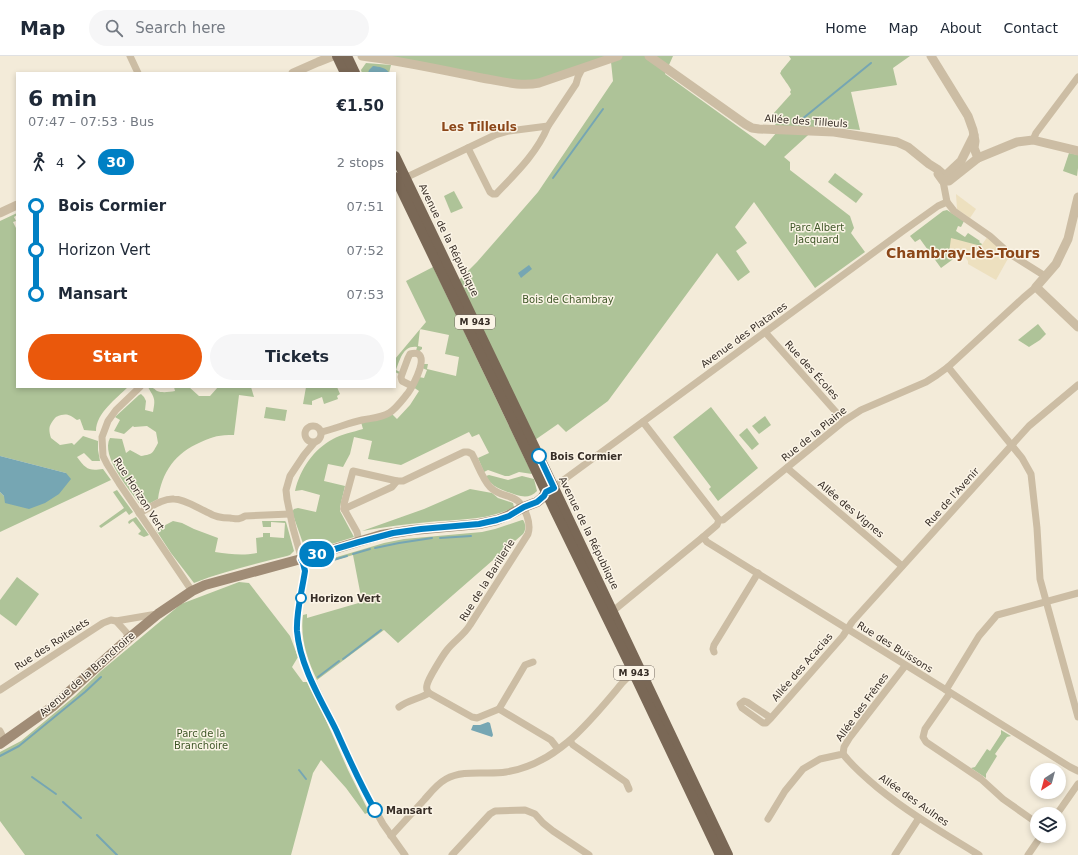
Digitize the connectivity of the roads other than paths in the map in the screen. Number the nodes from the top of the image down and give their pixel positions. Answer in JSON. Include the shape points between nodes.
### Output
{"nodes":[{"id":1,"x":130,"y":56,"type":"edge"},
{"id":2,"x":333,"y":56,"type":"edge"},
{"id":3,"x":337,"y":56,"type":"edge"},
{"id":4,"x":347,"y":56,"type":"edge"},
{"id":5,"x":362,"y":56,"type":"edge"},
{"id":6,"x":618,"y":56,"type":"edge"},
{"id":7,"x":649,"y":56,"type":"edge"},
{"id":8,"x":931,"y":56,"type":"edge"},
{"id":9,"x":582,"y":69,"type":"junction"},
{"id":10,"x":138,"y":72,"type":"edge"},
{"id":11,"x":295,"y":72,"type":"edge"},
{"id":12,"x":345,"y":72,"type":"edge"},
{"id":13,"x":355,"y":72,"type":"edge"},
{"id":14,"x":567,"y":73,"type":"junction"},
{"id":15,"x":1078,"y":77,"type":"edge"},
{"id":16,"x":571,"y":93,"type":"junction"},
{"id":17,"x":548,"y":126,"type":"junction"},
{"id":18,"x":974,"y":135,"type":"junction"},
{"id":19,"x":1033,"y":140,"type":"junction"},
{"id":20,"x":468,"y":148,"type":"junction"},
{"id":21,"x":1078,"y":151,"type":"edge"},
{"id":22,"x":980,"y":157,"type":"junction"},
{"id":23,"x":396,"y":160,"type":"edge"},
{"id":24,"x":400,"y":177,"type":"edge"},
{"id":25,"x":944,"y":179,"type":"junction"},
{"id":26,"x":1078,"y":197,"type":"edge"},
{"id":27,"x":947,"y":202,"type":"junction"},
{"id":28,"x":16,"y":205,"type":"edge"},
{"id":29,"x":0,"y":213,"type":"edge"},
{"id":30,"x":1045,"y":276,"type":"junction"},
{"id":31,"x":1036,"y":287,"type":"junction"},
{"id":32,"x":1078,"y":327,"type":"edge"},
{"id":33,"x":765,"y":332,"type":"junction"},
{"id":34,"x":948,"y":367,"type":"junction"},
{"id":35,"x":1078,"y":385,"type":"edge"},
{"id":36,"x":412,"y":386,"type":"dead end"},
{"id":37,"x":139,"y":388,"type":"edge"},
{"id":38,"x":844,"y":420,"type":"junction"},
{"id":39,"x":643,"y":422,"type":"junction"},
{"id":40,"x":321,"y":432,"type":"junction"},
{"id":41,"x":314,"y":443,"type":"junction"},
{"id":42,"x":1012,"y":446,"type":"junction"},
{"id":43,"x":787,"y":468,"type":"junction"},
{"id":44,"x":397,"y":482,"type":"junction"},
{"id":45,"x":550,"y":490,"type":"junction"},
{"id":46,"x":526,"y":506,"type":"junction"},
{"id":47,"x":344,"y":509,"type":"junction"},
{"id":48,"x":554,"y":509,"type":"junction"},
{"id":49,"x":139,"y":513,"type":"junction"},
{"id":50,"x":290,"y":514,"type":"junction"},
{"id":51,"x":719,"y":520,"type":"junction"},
{"id":52,"x":703,"y":537,"type":"junction"},
{"id":53,"x":359,"y":542,"type":"junction"},
{"id":54,"x":301,"y":559,"type":"junction"},
{"id":55,"x":902,"y":566,"type":"junction"},
{"id":56,"x":758,"y":573,"type":"junction"},
{"id":57,"x":192,"y":591,"type":"junction"},
{"id":58,"x":1078,"y":593,"type":"edge"},
{"id":59,"x":1046,"y":602,"type":"junction"},
{"id":60,"x":613,"y":610,"type":"junction"},
{"id":61,"x":158,"y":614,"type":"junction"},
{"id":62,"x":116,"y":621,"type":"junction"},
{"id":63,"x":848,"y":629,"type":"junction"},
{"id":64,"x":129,"y":638,"type":"junction"},
{"id":65,"x":714,"y":652,"type":"dead end"},
{"id":66,"x":533,"y":662,"type":"dead end"},
{"id":67,"x":905,"y":666,"type":"junction"},
{"id":68,"x":637,"y":670,"type":"junction"},
{"id":69,"x":0,"y":690,"type":"edge"},
{"id":70,"x":948,"y":691,"type":"junction"},
{"id":71,"x":429,"y":693,"type":"junction"},
{"id":72,"x":1075,"y":694,"type":"edge"},
{"id":73,"x":399,"y":707,"type":"dead end"},
{"id":74,"x":499,"y":710,"type":"junction"},
{"id":75,"x":1078,"y":717,"type":"edge"},
{"id":76,"x":771,"y":718,"type":"dead end"},
{"id":77,"x":0,"y":731,"type":"edge"},
{"id":78,"x":570,"y":741,"type":"junction"},
{"id":79,"x":2,"y":742,"type":"edge"},
{"id":80,"x":558,"y":749,"type":"junction"},
{"id":81,"x":843,"y":754,"type":"junction"},
{"id":82,"x":1078,"y":771,"type":"edge"},
{"id":83,"x":1078,"y":784,"type":"edge"},
{"id":84,"x":629,"y":789,"type":"dead end"},
{"id":85,"x":1062,"y":807,"type":"edge"},
{"id":86,"x":920,"y":818,"type":"junction"},
{"id":87,"x":1030,"y":818,"type":"edge"},
{"id":88,"x":768,"y":819,"type":"dead end"},
{"id":89,"x":391,"y":836,"type":"junction"},
{"id":90,"x":1036,"y":843,"type":"edge"},
{"id":91,"x":405,"y":855,"type":"edge"},
{"id":92,"x":452,"y":855,"type":"edge"},
{"id":93,"x":589,"y":855,"type":"edge"},
{"id":94,"x":720,"y":855,"type":"edge"},
{"id":95,"x":728,"y":855,"type":"edge"},
{"id":96,"x":895,"y":855,"type":"edge"},
{"id":97,"x":979,"y":855,"type":"edge"},
{"id":98,"x":1028,"y":855,"type":"edge"}],
"edges":[{"from":1,"to":10,"type":"street"},
{"from":2,"to":11,"type":"street"},
{"from":3,"to":12,"type":"main road"},
{"from":4,"to":13,"type":"main road"},
{"from":5,"to":14,"type":"street","via":[[526,85]]},
{"from":6,"to":9,"type":"street"},
{"from":7,"to":25,"type":"street","name":"Allée des Tilleuls","via":[[752,128],[834,132],[897,142],[908,147]]},
{"from":8,"to":18,"type":"street","via":[[968,116]]},
{"from":9,"to":14,"type":"street"},
{"from":9,"to":16,"type":"street"},
{"from":14,"to":16,"type":"street","via":[[573,83]]},
{"from":15,"to":19,"type":"street"},
{"from":16,"to":17,"type":"street"},
{"from":17,"to":20,"type":"street","via":[[501,133]]},
{"from":17,"to":20,"type":"street","via":[[538,146],[496,194],[490,192]]},
{"from":18,"to":22,"type":"street","via":[[974,148]]},
{"from":18,"to":25,"type":"street","via":[[961,161]]},
{"from":19,"to":21,"type":"street"},
{"from":19,"to":22,"type":"street","via":[[1017,142]]},
{"from":20,"to":24,"type":"street"},
{"from":22,"to":25,"type":"street","via":[[951,180]]},
{"from":23,"to":24,"type":"main road","name":"Avenue de la République","number":"M 943"},
{"from":24,"to":45,"type":"main road","name":"Avenue de la République","number":"M 943"},
{"from":25,"to":27,"type":"street"},
{"from":26,"to":30,"type":"street","via":[[1068,239],[1056,264]]},
{"from":27,"to":30,"type":"street","via":[[954,211],[990,236],[1010,254]]},
{"from":27,"to":33,"type":"street","name":"Avenue des Platanes"},
{"from":28,"to":29,"type":"street"},
{"from":30,"to":31,"type":"street"},
{"from":31,"to":32,"type":"street"},
{"from":31,"to":34,"type":"street","name":"Rue de la Plaine"},
{"from":33,"to":38,"type":"street","name":"Rue des Écoles"},
{"from":33,"to":39,"type":"street","name":"Avenue des Platanes"},
{"from":34,"to":38,"type":"street","name":"Rue de la Plaine","via":[[926,382]]},
{"from":34,"to":42,"type":"street"},
{"from":35,"to":42,"type":"street","name":"Rue de l'Avenir","via":[[1029,426]]},
{"from":36,"to":40,"type":"street","via":[[390,413]]},
{"from":37,"to":49,"type":"street","name":"Rue Horizon Vert","via":[[111,417],[102,437],[102,444],[107,464]]},
{"from":38,"to":43,"type":"street","name":"Rue de la Plaine"},
{"from":39,"to":45,"type":"street","name":"Avenue des Platanes"},
{"from":39,"to":51,"type":"street"},
{"from":40,"to":41,"type":"street","via":[[318,442]]},
{"from":40,"to":41,"type":"street","via":[[314,426],[308,427],[306,439]]},
{"from":41,"to":50,"type":"street","via":[[290,476],[286,499]]},
{"from":42,"to":55,"type":"street","name":"Rue de l'Avenir"},
{"from":42,"to":59,"type":"street","via":[[1031,474],[1040,579]]},
{"from":43,"to":51,"type":"street","name":"Rue de la Plaine","via":[[723,520]]},
{"from":43,"to":55,"type":"street","name":"Allée des Vignes"},
{"from":44,"to":46,"type":"street","via":[[460,453],[468,452],[473,456],[490,487]]},
{"from":44,"to":47,"type":"street","via":[[392,487]]},
{"from":44,"to":47,"type":"street","via":[[353,471]]},
{"from":45,"to":46,"type":"main road","via":[[540,500]]},
{"from":45,"to":48,"type":"main road","name":"Avenue de la République","number":"M 943"},
{"from":45,"to":60,"type":"main road","name":"Avenue de la République","number":"M 943"},
{"from":46,"to":48,"type":"main road","via":[[542,505]]},
{"from":46,"to":53,"type":"main road","via":[[509,516],[479,524],[413,530],[381,535]]},
{"from":46,"to":71,"type":"street","name":"Rue de la Barillerie","via":[[530,523],[528,534],[470,625],[445,653],[427,682],[426,689]]},
{"from":47,"to":53,"type":"street"},
{"from":48,"to":68,"type":"main road","name":"Avenue de la République","number":"M 943"},
{"from":49,"to":50,"type":"street","via":[[174,499],[225,518]]},
{"from":49,"to":57,"type":"street","name":"Rue Horizon Vert"},
{"from":50,"to":54,"type":"street"},
{"from":51,"to":52,"type":"street","name":"Rue de la Plaine","via":[[718,525]]},
{"from":52,"to":56,"type":"street","name":"Rue des Buissons"},
{"from":52,"to":60,"type":"street","name":"Rue de la Plaine"},
{"from":53,"to":54,"type":"main road"},
{"from":54,"to":57,"type":"main road","name":"Avenue de la Branchoire"},
{"from":54,"to":89,"type":"street","via":[[305,571],[297,630],[302,657],[369,799]]},
{"from":55,"to":63,"type":"street","name":"Rue de l'Avenir"},
{"from":56,"to":63,"type":"street","name":"Rue des Buissons"},
{"from":56,"to":65,"type":"street","via":[[714,645]]},
{"from":57,"to":61,"type":"main road","name":"Avenue de la Branchoire"},
{"from":58,"to":59,"type":"street"},
{"from":59,"to":70,"type":"street","via":[[997,615],[979,636]]},
{"from":59,"to":72,"type":"street"},
{"from":60,"to":68,"type":"main road","name":"Avenue de la République","number":"M 943"},
{"from":61,"to":62,"type":"street","name":"Rue des Roitelets"},
{"from":61,"to":64,"type":"main road","name":"Avenue de la Branchoire"},
{"from":62,"to":64,"type":"street"},
{"from":62,"to":69,"type":"street","name":"Rue des Roitelets","via":[[103,623]]},
{"from":63,"to":67,"type":"street","name":"Rue des Buissons"},
{"from":63,"to":76,"type":"street","name":"Allée des Acacias"},
{"from":64,"to":79,"type":"main road","name":"Avenue de la Branchoire","via":[[52,707]]},
{"from":66,"to":74,"type":"street","via":[[525,665]]},
{"from":67,"to":70,"type":"street","name":"Rue des Buissons"},
{"from":67,"to":81,"type":"street","name":"Allée des Frênes","via":[[850,737]]},
{"from":68,"to":78,"type":"street"},
{"from":68,"to":94,"type":"main road","name":"Avenue de la République","number":"M 943"},
{"from":68,"to":95,"type":"main road","name":"Avenue de la République","number":"M 943"},
{"from":70,"to":82,"type":"street","name":"Rue des Buissons"},
{"from":70,"to":87,"type":"street","via":[[925,729],[923,737],[926,742],[982,779],[1003,799]]},
{"from":71,"to":73,"type":"street"},
{"from":71,"to":74,"type":"street","via":[[472,717],[477,718]]},
{"from":72,"to":75,"type":"street"},
{"from":74,"to":80,"type":"street","via":[[551,740]]},
{"from":77,"to":79,"type":"street"},
{"from":78,"to":80,"type":"street"},
{"from":78,"to":84,"type":"street","via":[[626,782]]},
{"from":80,"to":89,"type":"street","via":[[534,764],[517,770],[446,778]]},
{"from":81,"to":86,"type":"street","name":"Allée des Aulnes","via":[[887,796]]},
{"from":81,"to":88,"type":"street","name":"Allée des Frênes","via":[[820,759],[803,768]]},
{"from":83,"to":85,"type":"street"},
{"from":86,"to":96,"type":"street"},
{"from":86,"to":97,"type":"street","name":"Allée des Aulnes"},
{"from":89,"to":91,"type":"street"},
{"from":90,"to":98,"type":"street"},
{"from":92,"to":93,"type":"street","via":[[490,814],[495,811],[525,810],[535,814],[553,832]]}]}
